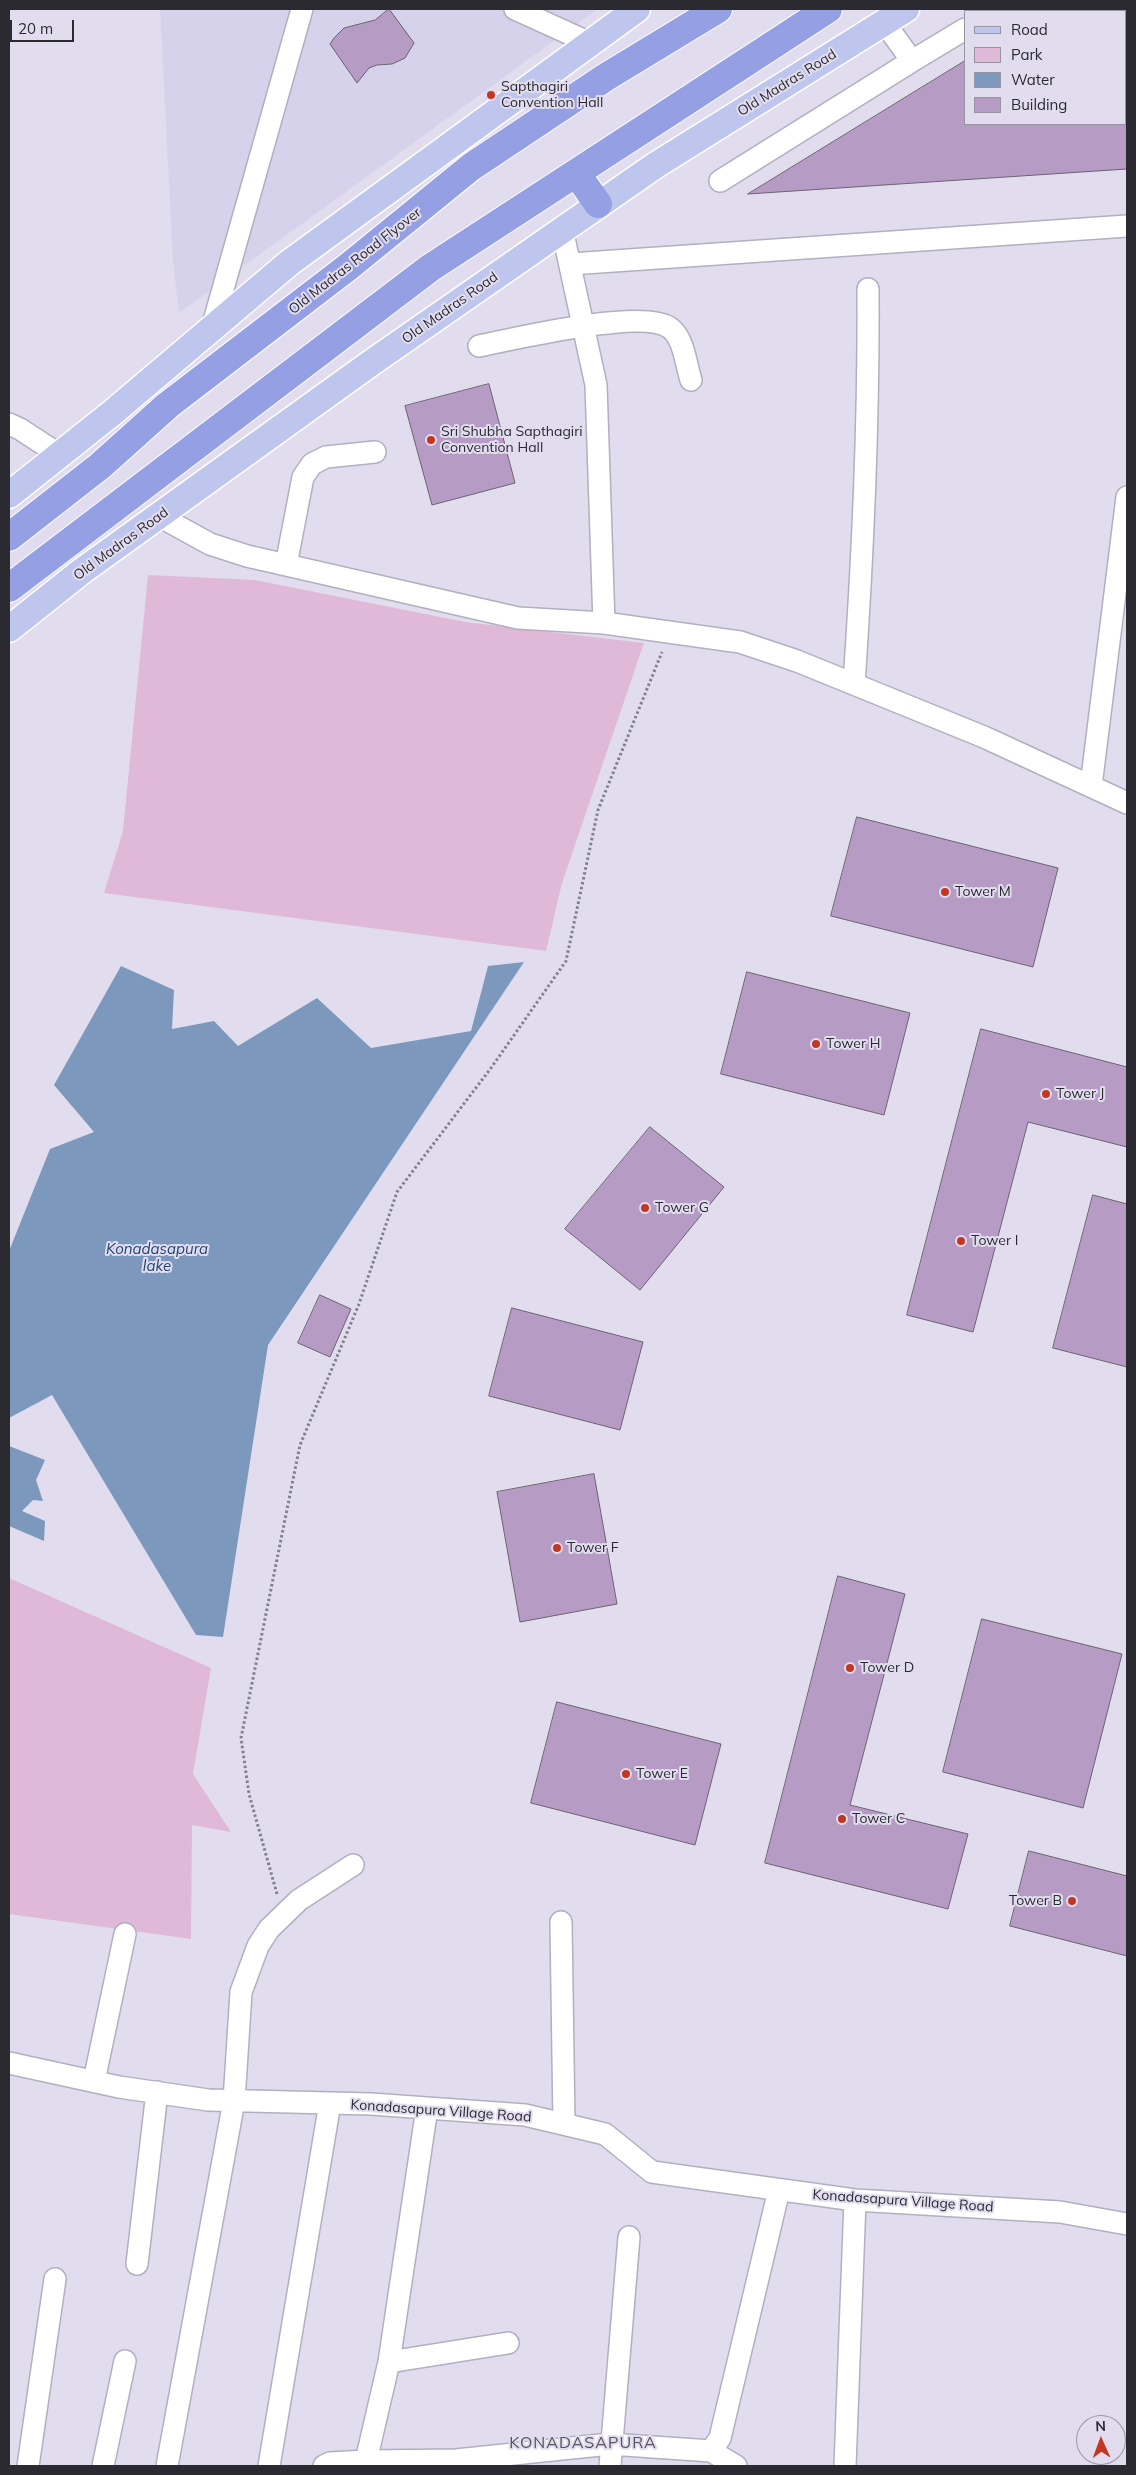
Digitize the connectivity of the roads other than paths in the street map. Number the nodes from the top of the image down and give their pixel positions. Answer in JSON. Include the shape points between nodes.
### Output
{"nodes":[{"id":1,"x":302,"y":9,"type":"edge"},
{"id":2,"x":515,"y":9,"type":"edge"},
{"id":3,"x":637,"y":9,"type":"edge"},
{"id":4,"x":718,"y":9,"type":"edge"},
{"id":5,"x":828,"y":9,"type":"edge"},
{"id":6,"x":906,"y":9,"type":"edge"},
{"id":7,"x":884,"y":22,"type":"junction"},
{"id":8,"x":964,"y":30,"type":"edge"},
{"id":9,"x":590,"y":43,"type":"junction"},
{"id":10,"x":912,"y":61,"type":"junction"},
{"id":11,"x":576,"y":173,"type":"junction"},
{"id":12,"x":720,"y":181,"type":"dead end"},
{"id":13,"x":598,"y":204,"type":"junction"},
{"id":14,"x":1127,"y":226,"type":"edge"},
{"id":15,"x":562,"y":229,"type":"junction"},
{"id":16,"x":570,"y":264,"type":"junction"},
{"id":17,"x":868,"y":289,"type":"dead end"},
{"id":18,"x":583,"y":324,"type":"junction"},
{"id":19,"x":212,"y":328,"type":"junction"},
{"id":20,"x":479,"y":346,"type":"dead end"},
{"id":21,"x":690,"y":380,"type":"dead end"},
{"id":22,"x":9,"y":424,"type":"edge"},
{"id":23,"x":374,"y":452,"type":"dead end"},
{"id":24,"x":60,"y":454,"type":"junction"},
{"id":25,"x":9,"y":495,"type":"edge"},
{"id":26,"x":1127,"y":497,"type":"edge"},
{"id":27,"x":159,"y":516,"type":"junction"},
{"id":28,"x":9,"y":537,"type":"edge"},
{"id":29,"x":286,"y":565,"type":"junction"},
{"id":30,"x":9,"y":588,"type":"edge"},
{"id":31,"x":604,"y":623,"type":"junction"},
{"id":32,"x":9,"y":629,"type":"edge"},
{"id":33,"x":854,"y":684,"type":"junction"},
{"id":34,"x":1091,"y":786,"type":"junction"},
{"id":35,"x":1127,"y":803,"type":"edge"},
{"id":36,"x":353,"y":1865,"type":"dead end"},
{"id":37,"x":561,"y":1922,"type":"dead end"},
{"id":38,"x":125,"y":1934,"type":"dead end"},
{"id":39,"x":9,"y":2063,"type":"edge"},
{"id":40,"x":94,"y":2081,"type":"junction"},
{"id":41,"x":157,"y":2092,"type":"junction"},
{"id":42,"x":234,"y":2101,"type":"junction"},
{"id":43,"x":330,"y":2103,"type":"junction"},
{"id":44,"x":427,"y":2108,"type":"junction"},
{"id":45,"x":564,"y":2124,"type":"junction"},
{"id":46,"x":779,"y":2190,"type":"junction"},
{"id":47,"x":854,"y":2200,"type":"junction"},
{"id":48,"x":1127,"y":2224,"type":"edge"},
{"id":49,"x":629,"y":2237,"type":"dead end"},
{"id":50,"x":137,"y":2264,"type":"dead end"},
{"id":51,"x":56,"y":2279,"type":"dead end"},
{"id":52,"x":508,"y":2343,"type":"dead end"},
{"id":53,"x":125,"y":2361,"type":"dead end"},
{"id":54,"x":389,"y":2362,"type":"junction"},
{"id":55,"x":610,"y":2444,"type":"junction"},
{"id":56,"x":711,"y":2451,"type":"junction"},
{"id":57,"x":366,"y":2461,"type":"junction"},
{"id":58,"x":28,"y":2466,"type":"edge"},
{"id":59,"x":103,"y":2466,"type":"edge"},
{"id":60,"x":167,"y":2466,"type":"edge"},
{"id":61,"x":269,"y":2466,"type":"edge"},
{"id":62,"x":324,"y":2466,"type":"edge"},
{"id":63,"x":610,"y":2466,"type":"edge"},
{"id":64,"x":736,"y":2466,"type":"edge"},
{"id":65,"x":845,"y":2466,"type":"edge"}],
"edges":[{"from":1,"to":19,"type":"street"},
{"from":2,"to":9,"type":"street"},
{"from":3,"to":9,"type":"main road"},
{"from":4,"to":28,"type":"highway","name":"Old Madras Road Flyover","via":[[606,77],[471,167],[348,267],[168,405],[100,466]]},
{"from":5,"to":11,"type":"highway"},
{"from":6,"to":7,"type":"main road","name":"Old Madras Road"},
{"from":7,"to":10,"type":"street"},
{"from":7,"to":13,"type":"main road","name":"Old Madras Road","via":[[656,164]]},
{"from":8,"to":10,"type":"street"},
{"from":9,"to":19,"type":"main road","via":[[289,263]]},
{"from":10,"to":12,"type":"street"},
{"from":11,"to":13,"type":"highway"},
{"from":11,"to":30,"type":"highway","via":[[430,268]]},
{"from":13,"to":15,"type":"main road","name":"Old Madras Road"},
{"from":14,"to":16,"type":"street"},
{"from":15,"to":16,"type":"street"},
{"from":15,"to":27,"type":"main road","name":"Old Madras Road"},
{"from":16,"to":18,"type":"street"},
{"from":17,"to":33,"type":"street","via":[[869,385]]},
{"from":18,"to":20,"type":"street"},
{"from":18,"to":21,"type":"street","via":[[659,322],[671,328],[679,340]]},
{"from":18,"to":31,"type":"street","via":[[596,385]]},
{"from":19,"to":24,"type":"main road"},
{"from":22,"to":24,"type":"street"},
{"from":23,"to":29,"type":"street","via":[[326,457],[312,464],[303,476]]},
{"from":24,"to":25,"type":"main road"},
{"from":26,"to":34,"type":"street"},
{"from":27,"to":29,"type":"street","via":[[210,544]]},
{"from":27,"to":32,"type":"main road","name":"Old Madras Road"},
{"from":29,"to":31,"type":"street","via":[[518,618]]},
{"from":31,"to":33,"type":"street","via":[[740,642]]},
{"from":33,"to":34,"type":"street","via":[[984,737]]},
{"from":34,"to":35,"type":"street"},
{"from":36,"to":42,"type":"street","via":[[283,1914],[258,1946],[241,1992]]},
{"from":37,"to":45,"type":"street"},
{"from":38,"to":40,"type":"street"},
{"from":39,"to":40,"type":"street","name":"Konadasapura Village Road"},
{"from":40,"to":41,"type":"street","name":"Konadasapura Village Road"},
{"from":41,"to":42,"type":"street","name":"Konadasapura Village Road"},
{"from":41,"to":50,"type":"street"},
{"from":42,"to":43,"type":"street","name":"Konadasapura Village Road"},
{"from":42,"to":60,"type":"street"},
{"from":43,"to":44,"type":"street","name":"Konadasapura Village Road"},
{"from":43,"to":61,"type":"street"},
{"from":44,"to":45,"type":"street","name":"Konadasapura Village Road","via":[[525,2115]]},
{"from":44,"to":54,"type":"street"},
{"from":45,"to":46,"type":"street","name":"Konadasapura Village Road","via":[[605,2134],[652,2172]]},
{"from":46,"to":47,"type":"street","name":"Konadasapura Village Road"},
{"from":46,"to":56,"type":"street","via":[[720,2438]]},
{"from":47,"to":48,"type":"street","name":"Konadasapura Village Road","via":[[1060,2212]]},
{"from":47,"to":65,"type":"street"},
{"from":49,"to":55,"type":"street"},
{"from":51,"to":58,"type":"street"},
{"from":52,"to":54,"type":"street"},
{"from":53,"to":59,"type":"street"},
{"from":54,"to":57,"type":"street"},
{"from":55,"to":56,"type":"street"},
{"from":55,"to":57,"type":"street","via":[[456,2460]]},
{"from":55,"to":63,"type":"street"},
{"from":56,"to":64,"type":"street"},
{"from":57,"to":62,"type":"street"}]}
